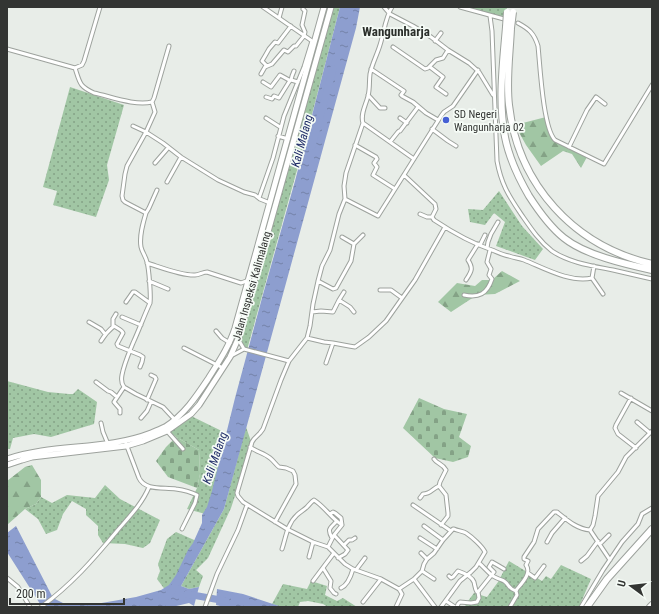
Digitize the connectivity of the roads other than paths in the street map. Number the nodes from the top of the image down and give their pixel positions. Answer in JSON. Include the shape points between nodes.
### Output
{"nodes":[{"id":1,"x":100,"y":7,"type":"edge"},
{"id":2,"x":263,"y":7,"type":"edge"},
{"id":3,"x":282,"y":7,"type":"edge"},
{"id":4,"x":324,"y":7,"type":"edge"},
{"id":5,"x":331,"y":7,"type":"edge"},
{"id":6,"x":384,"y":7,"type":"edge"},
{"id":7,"x":392,"y":7,"type":"edge"},
{"id":8,"x":460,"y":7,"type":"edge"},
{"id":9,"x":305,"y":9,"type":"edge"},
{"id":10,"x":510,"y":10,"type":"edge"},
{"id":11,"x":388,"y":12,"type":"junction"},
{"id":12,"x":490,"y":16,"type":"junction"},
{"id":13,"x":280,"y":18,"type":"junction"},
{"id":14,"x":504,"y":19,"type":"dead end"},
{"id":15,"x":518,"y":23,"type":"dead end"},
{"id":16,"x":291,"y":26,"type":"junction"},
{"id":17,"x":509,"y":28,"type":"junction"},
{"id":18,"x":441,"y":33,"type":"dead end"},
{"id":19,"x":304,"y":36,"type":"junction"},
{"id":20,"x":435,"y":41,"type":"junction"},
{"id":21,"x":313,"y":42,"type":"junction"},
{"id":22,"x":169,"y":46,"type":"dead end"},
{"id":23,"x":393,"y":47,"type":"dead end"},
{"id":24,"x":7,"y":49,"type":"edge"},
{"id":25,"x":448,"y":50,"type":"junction"},
{"id":26,"x":267,"y":66,"type":"junction"},
{"id":27,"x":430,"y":67,"type":"junction"},
{"id":28,"x":75,"y":68,"type":"junction"},
{"id":29,"x":371,"y":69,"type":"junction"},
{"id":30,"x":478,"y":70,"type":"junction"},
{"id":31,"x":294,"y":71,"type":"dead end"},
{"id":32,"x":261,"y":74,"type":"dead end"},
{"id":33,"x":291,"y":80,"type":"junction"},
{"id":34,"x":494,"y":81,"type":"junction"},
{"id":35,"x":263,"y":82,"type":"dead end"},
{"id":36,"x":298,"y":82,"type":"junction"},
{"id":37,"x":487,"y":83,"type":"junction"},
{"id":38,"x":652,"y":85,"type":"edge"},
{"id":39,"x":446,"y":94,"type":"dead end"},
{"id":40,"x":368,"y":95,"type":"junction"},
{"id":41,"x":292,"y":96,"type":"junction"},
{"id":42,"x":494,"y":96,"type":"junction"},
{"id":43,"x":266,"y":97,"type":"dead end"},
{"id":44,"x":299,"y":98,"type":"junction"},
{"id":45,"x":152,"y":102,"type":"junction"},
{"id":46,"x":605,"y":104,"type":"dead end"},
{"id":47,"x":418,"y":107,"type":"junction"},
{"id":48,"x":385,"y":108,"type":"dead end"},
{"id":49,"x":266,"y":118,"type":"dead end"},
{"id":50,"x":400,"y":118,"type":"dead end"},
{"id":51,"x":438,"y":120,"type":"junction"},
{"id":52,"x":364,"y":123,"type":"junction"},
{"id":53,"x":407,"y":123,"type":"junction"},
{"id":54,"x":133,"y":126,"type":"dead end"},
{"id":55,"x":280,"y":127,"type":"junction"},
{"id":56,"x":432,"y":129,"type":"junction"},
{"id":57,"x":146,"y":132,"type":"junction"},
{"id":58,"x":278,"y":136,"type":"junction"},
{"id":59,"x":288,"y":139,"type":"junction"},
{"id":60,"x":390,"y":142,"type":"junction"},
{"id":61,"x":356,"y":145,"type":"junction"},
{"id":62,"x":456,"y":146,"type":"dead end"},
{"id":63,"x":569,"y":147,"type":"junction"},
{"id":64,"x":168,"y":148,"type":"junction"},
{"id":65,"x":181,"y":157,"type":"junction"},
{"id":66,"x":414,"y":159,"type":"junction"},
{"id":67,"x":155,"y":163,"type":"dead end"},
{"id":68,"x":404,"y":175,"type":"junction"},
{"id":69,"x":167,"y":182,"type":"dead end"},
{"id":70,"x":395,"y":189,"type":"junction"},
{"id":71,"x":156,"y":190,"type":"dead end"},
{"id":72,"x":259,"y":198,"type":"junction"},
{"id":73,"x":345,"y":199,"type":"junction"},
{"id":74,"x":273,"y":204,"type":"junction"},
{"id":75,"x":146,"y":213,"type":"junction"},
{"id":76,"x":420,"y":214,"type":"dead end"},
{"id":77,"x":432,"y":217,"type":"junction"},
{"id":78,"x":498,"y":222,"type":"dead end"},
{"id":79,"x":445,"y":227,"type":"junction"},
{"id":80,"x":363,"y":235,"type":"dead end"},
{"id":81,"x":485,"y":235,"type":"dead end"},
{"id":82,"x":342,"y":237,"type":"dead end"},
{"id":83,"x":354,"y":244,"type":"junction"},
{"id":84,"x":479,"y":245,"type":"junction"},
{"id":85,"x":488,"y":249,"type":"junction"},
{"id":86,"x":147,"y":263,"type":"junction"},
{"id":87,"x":652,"y":264,"type":"edge"},
{"id":88,"x":594,"y":266,"type":"junction"},
{"id":89,"x":652,"y":270,"type":"edge"},
{"id":90,"x":254,"y":271,"type":"junction"},
{"id":91,"x":592,"y":278,"type":"junction"},
{"id":92,"x":652,"y":279,"type":"edge"},
{"id":93,"x":249,"y":280,"type":"junction"},
{"id":94,"x":466,"y":280,"type":"dead end"},
{"id":95,"x":149,"y":281,"type":"junction"},
{"id":96,"x":318,"y":281,"type":"junction"},
{"id":97,"x":168,"y":289,"type":"dead end"},
{"id":98,"x":380,"y":290,"type":"dead end"},
{"id":99,"x":344,"y":292,"type":"dead end"},
{"id":100,"x":603,"y":294,"type":"dead end"},
{"id":101,"x":464,"y":295,"type":"dead end"},
{"id":102,"x":402,"y":298,"type":"junction"},
{"id":103,"x":339,"y":300,"type":"junction"},
{"id":104,"x":126,"y":302,"type":"dead end"},
{"id":105,"x":150,"y":303,"type":"junction"},
{"id":106,"x":312,"y":312,"type":"junction"},
{"id":107,"x":354,"y":312,"type":"dead end"},
{"id":108,"x":116,"y":314,"type":"dead end"},
{"id":109,"x":122,"y":317,"type":"dead end"},
{"id":110,"x":89,"y":322,"type":"dead end"},
{"id":111,"x":141,"y":325,"type":"junction"},
{"id":112,"x":113,"y":326,"type":"junction"},
{"id":113,"x":216,"y":331,"type":"dead end"},
{"id":114,"x":105,"y":334,"type":"junction"},
{"id":115,"x":307,"y":338,"type":"junction"},
{"id":116,"x":238,"y":339,"type":"junction"},
{"id":117,"x":101,"y":341,"type":"dead end"},
{"id":118,"x":230,"y":343,"type":"junction"},
{"id":119,"x":333,"y":343,"type":"junction"},
{"id":120,"x":236,"y":345,"type":"junction"},
{"id":121,"x":184,"y":348,"type":"dead end"},
{"id":122,"x":246,"y":350,"type":"junction"},
{"id":123,"x":130,"y":351,"type":"junction"},
{"id":124,"x":230,"y":356,"type":"junction"},
{"id":125,"x":289,"y":361,"type":"junction"},
{"id":126,"x":326,"y":362,"type":"dead end"},
{"id":127,"x":217,"y":364,"type":"junction"},
{"id":128,"x":140,"y":366,"type":"dead end"},
{"id":129,"x":223,"y":368,"type":"junction"},
{"id":130,"x":151,"y":375,"type":"dead end"},
{"id":131,"x":96,"y":382,"type":"dead end"},
{"id":132,"x":124,"y":387,"type":"junction"},
{"id":133,"x":621,"y":393,"type":"dead end"},
{"id":134,"x":198,"y":394,"type":"junction"},
{"id":135,"x":117,"y":397,"type":"junction"},
{"id":136,"x":204,"y":398,"type":"junction"},
{"id":137,"x":631,"y":398,"type":"junction"},
{"id":138,"x":147,"y":400,"type":"junction"},
{"id":139,"x":151,"y":402,"type":"junction"},
{"id":140,"x":652,"y":411,"type":"edge"},
{"id":141,"x":120,"y":413,"type":"dead end"},
{"id":142,"x":141,"y":418,"type":"dead end"},
{"id":143,"x":176,"y":422,"type":"junction"},
{"id":144,"x":637,"y":422,"type":"dead end"},
{"id":145,"x":101,"y":423,"type":"dead end"},
{"id":146,"x":167,"y":432,"type":"junction"},
{"id":147,"x":651,"y":433,"type":"edge"},
{"id":148,"x":126,"y":443,"type":"junction"},
{"id":149,"x":109,"y":446,"type":"junction"},
{"id":150,"x":250,"y":447,"type":"junction"},
{"id":151,"x":636,"y":448,"type":"junction"},
{"id":152,"x":184,"y":449,"type":"dead end"},
{"id":153,"x":7,"y":459,"type":"edge"},
{"id":154,"x":434,"y":459,"type":"dead end"},
{"id":155,"x":7,"y":465,"type":"edge"},
{"id":156,"x":439,"y":486,"type":"junction"},
{"id":157,"x":149,"y":487,"type":"junction"},
{"id":158,"x":420,"y":498,"type":"dead end"},
{"id":159,"x":247,"y":505,"type":"junction"},
{"id":160,"x":413,"y":505,"type":"dead end"},
{"id":161,"x":652,"y":508,"type":"edge"},
{"id":162,"x":330,"y":514,"type":"junction"},
{"id":163,"x":564,"y":518,"type":"junction"},
{"id":164,"x":275,"y":522,"type":"junction"},
{"id":165,"x":336,"y":522,"type":"junction"},
{"id":166,"x":441,"y":525,"type":"junction"},
{"id":167,"x":342,"y":526,"type":"junction"},
{"id":168,"x":424,"y":526,"type":"dead end"},
{"id":169,"x":552,"y":526,"type":"dead end"},
{"id":170,"x":182,"y":529,"type":"dead end"},
{"id":171,"x":287,"y":529,"type":"junction"},
{"id":172,"x":556,"y":529,"type":"junction"},
{"id":173,"x":652,"y":529,"type":"edge"},
{"id":174,"x":590,"y":530,"type":"junction"},
{"id":175,"x":451,"y":531,"type":"junction"},
{"id":176,"x":609,"y":535,"type":"dead end"},
{"id":177,"x":333,"y":536,"type":"junction"},
{"id":178,"x":355,"y":538,"type":"dead end"},
{"id":179,"x":420,"y":538,"type":"dead end"},
{"id":180,"x":443,"y":540,"type":"junction"},
{"id":181,"x":313,"y":542,"type":"junction"},
{"id":182,"x":547,"y":542,"type":"dead end"},
{"id":183,"x":599,"y":542,"type":"junction"},
{"id":184,"x":344,"y":545,"type":"junction"},
{"id":185,"x":328,"y":547,"type":"junction"},
{"id":186,"x":282,"y":549,"type":"dead end"},
{"id":187,"x":437,"y":550,"type":"junction"},
{"id":188,"x":334,"y":553,"type":"junction"},
{"id":189,"x":421,"y":553,"type":"dead end"},
{"id":190,"x":309,"y":557,"type":"dead end"},
{"id":191,"x":338,"y":558,"type":"junction"},
{"id":192,"x":365,"y":558,"type":"dead end"},
{"id":193,"x":427,"y":559,"type":"junction"},
{"id":194,"x":610,"y":560,"type":"junction"},
{"id":195,"x":581,"y":561,"type":"dead end"},
{"id":196,"x":479,"y":563,"type":"junction"},
{"id":197,"x":544,"y":566,"type":"dead end"},
{"id":198,"x":323,"y":568,"type":"junction"},
{"id":199,"x":504,"y":568,"type":"dead end"},
{"id":200,"x":354,"y":569,"type":"junction"},
{"id":201,"x":422,"y":571,"type":"junction"},
{"id":202,"x":528,"y":574,"type":"junction"},
{"id":203,"x":468,"y":575,"type":"junction"},
{"id":204,"x":491,"y":575,"type":"junction"},
{"id":205,"x":449,"y":576,"type":"dead end"},
{"id":206,"x":7,"y":578,"type":"edge"},
{"id":207,"x":381,"y":579,"type":"junction"},
{"id":208,"x":414,"y":579,"type":"junction"},
{"id":209,"x":434,"y":579,"type":"dead end"},
{"id":210,"x":313,"y":580,"type":"dead end"},
{"id":211,"x":341,"y":588,"type":"dead end"},
{"id":212,"x":399,"y":589,"type":"junction"},
{"id":213,"x":478,"y":592,"type":"junction"},
{"id":214,"x":516,"y":592,"type":"junction"},
{"id":215,"x":336,"y":594,"type":"dead end"},
{"id":216,"x":446,"y":601,"type":"junction"},
{"id":217,"x":363,"y":602,"type":"dead end"},
{"id":218,"x":652,"y":605,"type":"edge"},
{"id":219,"x":30,"y":607,"type":"edge"},
{"id":220,"x":41,"y":607,"type":"edge"},
{"id":221,"x":205,"y":607,"type":"edge"},
{"id":222,"x":396,"y":607,"type":"edge"},
{"id":223,"x":435,"y":607,"type":"edge"},
{"id":224,"x":441,"y":607,"type":"edge"},
{"id":225,"x":456,"y":607,"type":"edge"},
{"id":226,"x":510,"y":607,"type":"edge"},
{"id":227,"x":581,"y":607,"type":"edge"},
{"id":228,"x":587,"y":607,"type":"edge"},
{"id":229,"x":650,"y":607,"type":"edge"}],
"edges":[{"from":1,"to":28,"type":"street","via":[[84,62],[82,66]]},
{"from":2,"to":13,"type":"street"},
{"from":3,"to":13,"type":"street"},
{"from":4,"to":21,"type":"main road","name":"Jalan Inspeksi Kalimalang"},
{"from":5,"to":74,"type":"main road","name":"Jalan Inspeksi Kalimalang"},
{"from":6,"to":11,"type":"street"},
{"from":7,"to":11,"type":"street"},
{"from":8,"to":12,"type":"street"},
{"from":9,"to":19,"type":"street","via":[[302,25]]},
{"from":10,"to":17,"type":"highway","bridge":true},
{"from":11,"to":20,"type":"street"},
{"from":11,"to":29,"type":"street","via":[[380,46]]},
{"from":12,"to":14,"type":"street"},
{"from":12,"to":34,"type":"street"},
{"from":13,"to":16,"type":"street"},
{"from":15,"to":63,"type":"street","via":[[533,34],[536,40],[544,104],[552,138]]},
{"from":16,"to":19,"type":"street"},
{"from":16,"to":26,"type":"street","via":[[264,57],[262,61]]},
{"from":17,"to":87,"type":"highway","via":[[508,105],[517,145],[532,176],[543,194],[582,234],[608,249]]},
{"from":17,"to":89,"type":"highway","via":[[502,86],[505,136],[512,162],[538,211],[564,238],[578,246],[615,261]]},
{"from":18,"to":20,"type":"street"},
{"from":19,"to":21,"type":"street"},
{"from":19,"to":26,"type":"street","via":[[296,46],[288,52],[284,50]]},
{"from":20,"to":25,"type":"street"},
{"from":21,"to":36,"type":"street"},
{"from":21,"to":44,"type":"main road","name":"Jalan Inspeksi Kalimalang"},
{"from":22,"to":45,"type":"street"},
{"from":23,"to":27,"type":"street","via":[[425,69]]},
{"from":24,"to":28,"type":"street"},
{"from":25,"to":27,"type":"street","via":[[443,58],[436,60]]},
{"from":25,"to":30,"type":"street"},
{"from":26,"to":32,"type":"street"},
{"from":27,"to":39,"type":"street","via":[[442,77],[436,87]]},
{"from":28,"to":45,"type":"street","via":[[82,86],[94,93],[137,104]]},
{"from":29,"to":40,"type":"street"},
{"from":29,"to":47,"type":"street","via":[[404,91],[401,95]]},
{"from":30,"to":37,"type":"street"},
{"from":30,"to":51,"type":"street","via":[[453,106]]},
{"from":31,"to":33,"type":"street"},
{"from":33,"to":35,"type":"street","via":[[280,74],[271,87]]},
{"from":33,"to":36,"type":"street"},
{"from":33,"to":43,"type":"street","via":[[279,98]]},
{"from":34,"to":37,"type":"street"},
{"from":34,"to":42,"type":"street"},
{"from":36,"to":41,"type":"street"},
{"from":37,"to":42,"type":"street"},
{"from":38,"to":63,"type":"street","via":[[604,164]]},
{"from":40,"to":48,"type":"street","via":[[380,108]]},
{"from":40,"to":52,"type":"street","via":[[362,118]]},
{"from":41,"to":44,"type":"street"},
{"from":41,"to":55,"type":"street"},
{"from":42,"to":88,"type":"street","via":[[497,161],[504,187],[529,226],[546,245],[560,256]]},
{"from":44,"to":59,"type":"main road","name":"Jalan Inspeksi Kalimalang"},
{"from":45,"to":57,"type":"street","via":[[155,112]]},
{"from":46,"to":63,"type":"street","via":[[596,97]]},
{"from":47,"to":51,"type":"street"},
{"from":47,"to":53,"type":"street"},
{"from":49,"to":55,"type":"street"},
{"from":50,"to":53,"type":"street"},
{"from":51,"to":56,"type":"street"},
{"from":52,"to":60,"type":"street"},
{"from":52,"to":61,"type":"street"},
{"from":53,"to":60,"type":"street"},
{"from":54,"to":57,"type":"street"},
{"from":55,"to":58,"type":"street"},
{"from":56,"to":62,"type":"street"},
{"from":56,"to":66,"type":"street"},
{"from":57,"to":64,"type":"street"},
{"from":57,"to":75,"type":"street","via":[[127,166],[122,196],[125,202]]},
{"from":58,"to":59,"type":"street"},
{"from":58,"to":72,"type":"street"},
{"from":59,"to":74,"type":"main road","name":"Jalan Inspeksi Kalimalang"},
{"from":60,"to":66,"type":"street"},
{"from":61,"to":70,"type":"street","via":[[377,158],[373,176]]},
{"from":61,"to":73,"type":"street","via":[[345,178]]},
{"from":64,"to":65,"type":"street"},
{"from":64,"to":67,"type":"street"},
{"from":65,"to":69,"type":"street"},
{"from":65,"to":72,"type":"street","via":[[218,180]]},
{"from":66,"to":68,"type":"street"},
{"from":68,"to":70,"type":"street"},
{"from":68,"to":77,"type":"street","via":[[437,207]]},
{"from":70,"to":73,"type":"street","via":[[378,216]]},
{"from":71,"to":75,"type":"street"},
{"from":72,"to":74,"type":"street"},
{"from":73,"to":96,"type":"street"},
{"from":74,"to":90,"type":"main road","name":"Jalan Inspeksi Kalimalang"},
{"from":75,"to":86,"type":"street","via":[[141,248]]},
{"from":76,"to":77,"type":"street","via":[[427,218]]},
{"from":77,"to":79,"type":"street"},
{"from":78,"to":85,"type":"street","via":[[491,234]]},
{"from":79,"to":84,"type":"street"},
{"from":79,"to":102,"type":"street","via":[[423,268]]},
{"from":80,"to":83,"type":"street"},
{"from":81,"to":84,"type":"street"},
{"from":82,"to":83,"type":"street"},
{"from":83,"to":96,"type":"street","via":[[351,261],[336,288],[333,289]]},
{"from":84,"to":85,"type":"street"},
{"from":84,"to":94,"type":"street","via":[[468,260],[472,269]]},
{"from":85,"to":91,"type":"street","via":[[522,259],[565,277]]},
{"from":85,"to":101,"type":"street","via":[[487,262],[492,269],[489,275],[492,279],[490,285],[483,294]]},
{"from":86,"to":93,"type":"street","via":[[194,276],[207,272],[241,283]]},
{"from":86,"to":95,"type":"street"},
{"from":88,"to":91,"type":"street"},
{"from":88,"to":92,"type":"street"},
{"from":90,"to":93,"type":"main road","name":"Jalan Inspeksi Kalimalang"},
{"from":90,"to":116,"type":"main road","name":"Jalan Inspeksi Kalimalang"},
{"from":91,"to":100,"type":"street"},
{"from":93,"to":118,"type":"main road","name":"Jalan Inspeksi Kalimalang"},
{"from":95,"to":97,"type":"street"},
{"from":95,"to":105,"type":"street"},
{"from":96,"to":106,"type":"street"},
{"from":98,"to":102,"type":"street","via":[[391,290]]},
{"from":99,"to":103,"type":"street"},
{"from":102,"to":119,"type":"street","via":[[386,321],[355,347]]},
{"from":103,"to":106,"type":"street","via":[[333,312]]},
{"from":103,"to":107,"type":"street"},
{"from":104,"to":105,"type":"street","via":[[135,292]]},
{"from":105,"to":111,"type":"street"},
{"from":106,"to":115,"type":"street"},
{"from":108,"to":112,"type":"street"},
{"from":109,"to":111,"type":"street"},
{"from":110,"to":114,"type":"street"},
{"from":111,"to":123,"type":"street"},
{"from":112,"to":114,"type":"street"},
{"from":112,"to":123,"type":"street","via":[[123,332],[117,342],[118,346]]},
{"from":113,"to":118,"type":"street"},
{"from":114,"to":117,"type":"street"},
{"from":115,"to":119,"type":"street"},
{"from":115,"to":125,"type":"street"},
{"from":116,"to":120,"type":"main road","name":"Jalan Inspeksi Kalimalang"},
{"from":116,"to":122,"type":"street"},
{"from":118,"to":120,"type":"street"},
{"from":118,"to":127,"type":"main road","name":"Jalan Inspeksi Kalimalang"},
{"from":119,"to":126,"type":"street"},
{"from":120,"to":124,"type":"main road","name":"Jalan Inspeksi Kalimalang"},
{"from":121,"to":127,"type":"street"},
{"from":122,"to":124,"type":"street"},
{"from":122,"to":125,"type":"street"},
{"from":123,"to":128,"type":"street","via":[[143,357]]},
{"from":123,"to":132,"type":"street","via":[[122,375]]},
{"from":124,"to":129,"type":"main road","name":"Jalan Inspeksi Kalimalang"},
{"from":125,"to":150,"type":"street","via":[[263,429]]},
{"from":127,"to":129,"type":"street"},
{"from":127,"to":134,"type":"main road","name":"Jalan Inspeksi Kalimalang"},
{"from":129,"to":136,"type":"main road","name":"Jalan Inspeksi Kalimalang"},
{"from":130,"to":138,"type":"street","via":[[156,379]]},
{"from":131,"to":135,"type":"street"},
{"from":132,"to":135,"type":"street"},
{"from":132,"to":138,"type":"street"},
{"from":133,"to":137,"type":"street"},
{"from":134,"to":136,"type":"main road"},
{"from":134,"to":143,"type":"main road","name":"Jalan Inspeksi Kalimalang"},
{"from":135,"to":141,"type":"street","via":[[114,402]]},
{"from":136,"to":143,"type":"main road","name":"Jalan Inspeksi Kalimalang","via":[[191,414]]},
{"from":137,"to":140,"type":"street"},
{"from":137,"to":151,"type":"street","via":[[615,428],[618,434]]},
{"from":138,"to":139,"type":"street"},
{"from":139,"to":142,"type":"street"},
{"from":139,"to":143,"type":"street","via":[[163,407]]},
{"from":143,"to":146,"type":"main road","name":"Jalan Inspeksi Kalimalang"},
{"from":143,"to":148,"type":"main road","name":"Jalan Inspeksi Kalimalang"},
{"from":144,"to":147,"type":"street"},
{"from":145,"to":149,"type":"street"},
{"from":146,"to":148,"type":"main road","name":"Jalan Inspeksi Kalimalang","via":[[143,441]]},
{"from":146,"to":152,"type":"street"},
{"from":147,"to":151,"type":"street"},
{"from":148,"to":149,"type":"main road","name":"Jalan Inspeksi Kalimalang"},
{"from":148,"to":157,"type":"street","via":[[140,481]]},
{"from":149,"to":153,"type":"main road","name":"Jalan Inspeksi Kalimalang","via":[[26,454]]},
{"from":149,"to":155,"type":"main road","name":"Jalan Inspeksi Kalimalang","via":[[32,457]]},
{"from":150,"to":159,"type":"street","via":[[237,493]]},
{"from":150,"to":164,"type":"street","via":[[272,459],[279,468],[289,468],[295,476],[296,484]]},
{"from":151,"to":174,"type":"street","via":[[626,457],[618,472],[598,496]]},
{"from":154,"to":156,"type":"street","via":[[446,470]]},
{"from":156,"to":158,"type":"street"},
{"from":156,"to":166,"type":"street","via":[[446,495],[448,510],[448,516]]},
{"from":157,"to":170,"type":"street","via":[[176,489],[198,495]]},
{"from":157,"to":220,"type":"street","via":[[135,510],[92,561]]},
{"from":159,"to":164,"type":"street"},
{"from":159,"to":221,"type":"street"},
{"from":160,"to":166,"type":"street"},
{"from":161,"to":194,"type":"street","via":[[642,514],[638,524]]},
{"from":162,"to":165,"type":"street"},
{"from":162,"to":167,"type":"street","via":[[336,513],[341,518]]},
{"from":162,"to":171,"type":"street","via":[[314,500],[296,515]]},
{"from":163,"to":172,"type":"street"},
{"from":163,"to":174,"type":"street","via":[[572,524]]},
{"from":163,"to":202,"type":"street","via":[[554,512],[538,528],[534,542],[524,557],[528,561]]},
{"from":164,"to":171,"type":"street"},
{"from":165,"to":167,"type":"street"},
{"from":165,"to":177,"type":"street","via":[[329,531]]},
{"from":166,"to":175,"type":"street"},
{"from":167,"to":177,"type":"street"},
{"from":168,"to":180,"type":"street"},
{"from":169,"to":172,"type":"street"},
{"from":171,"to":181,"type":"street"},
{"from":171,"to":186,"type":"street"},
{"from":172,"to":182,"type":"street"},
{"from":173,"to":228,"type":"highway","via":[[607,579]]},
{"from":174,"to":183,"type":"street"},
{"from":175,"to":180,"type":"street"},
{"from":175,"to":196,"type":"street","via":[[454,529],[465,532],[484,549]]},
{"from":176,"to":183,"type":"street"},
{"from":177,"to":184,"type":"street"},
{"from":177,"to":185,"type":"street"},
{"from":178,"to":184,"type":"street"},
{"from":179,"to":187,"type":"street"},
{"from":180,"to":187,"type":"street"},
{"from":181,"to":185,"type":"street"},
{"from":181,"to":190,"type":"street"},
{"from":183,"to":194,"type":"street"},
{"from":183,"to":195,"type":"street"},
{"from":184,"to":191,"type":"street","via":[[349,550]]},
{"from":185,"to":188,"type":"street"},
{"from":187,"to":193,"type":"street"},
{"from":188,"to":191,"type":"street"},
{"from":188,"to":198,"type":"street"},
{"from":189,"to":193,"type":"street"},
{"from":191,"to":200,"type":"street"},
{"from":192,"to":200,"type":"street"},
{"from":193,"to":201,"type":"street"},
{"from":194,"to":227,"type":"street"},
{"from":196,"to":203,"type":"street"},
{"from":196,"to":204,"type":"street"},
{"from":197,"to":202,"type":"street","via":[[535,578]]},
{"from":198,"to":210,"type":"street"},
{"from":198,"to":215,"type":"street","via":[[331,581],[330,588]]},
{"from":199,"to":204,"type":"street","via":[[492,562],[488,567],[494,572]]},
{"from":200,"to":207,"type":"street"},
{"from":200,"to":211,"type":"street"},
{"from":201,"to":208,"type":"street"},
{"from":201,"to":209,"type":"street"},
{"from":202,"to":214,"type":"street"},
{"from":203,"to":205,"type":"street","via":[[458,570],[453,577]]},
{"from":203,"to":213,"type":"street"},
{"from":203,"to":216,"type":"street","via":[[460,581]]},
{"from":204,"to":213,"type":"street"},
{"from":204,"to":214,"type":"street","via":[[504,581]]},
{"from":206,"to":219,"type":"street","via":[[18,587]]},
{"from":207,"to":212,"type":"street"},
{"from":207,"to":217,"type":"street"},
{"from":208,"to":212,"type":"street"},
{"from":208,"to":223,"type":"street"},
{"from":212,"to":222,"type":"street","via":[[402,594]]},
{"from":213,"to":225,"type":"street","via":[[477,602],[460,602]]},
{"from":214,"to":226,"type":"street"},
{"from":216,"to":224,"type":"street"},
{"from":216,"to":225,"type":"street"},
{"from":218,"to":229,"type":"highway"}]}
